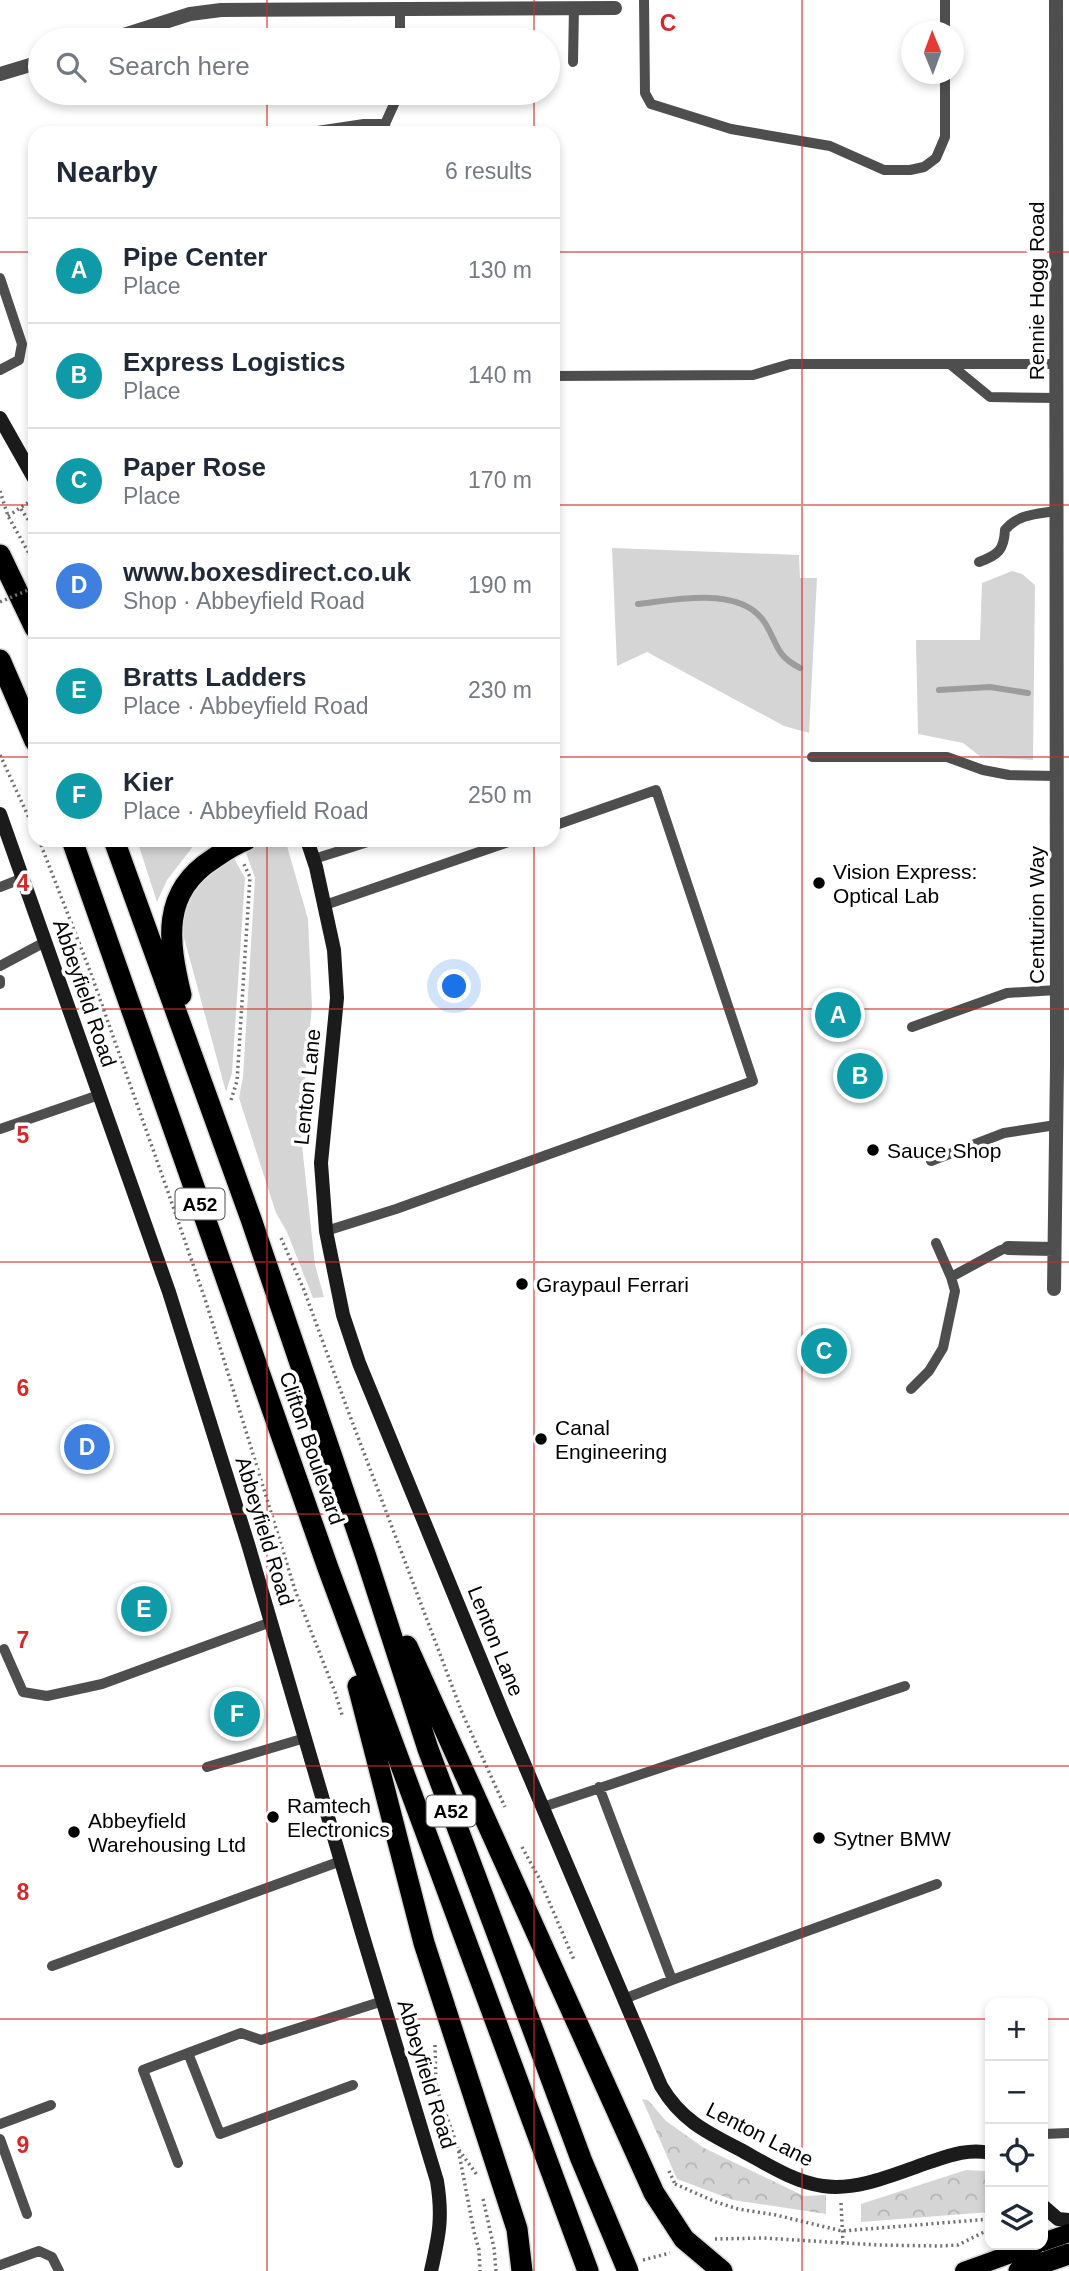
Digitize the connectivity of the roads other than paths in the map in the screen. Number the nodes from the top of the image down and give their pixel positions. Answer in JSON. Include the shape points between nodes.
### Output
{"nodes":[{"id":1,"x":644,"y":0,"type":"edge"},
{"id":2,"x":945,"y":0,"type":"edge"},
{"id":3,"x":1056,"y":0,"type":"edge"},
{"id":4,"x":241,"y":5,"type":"edge"},
{"id":5,"x":574,"y":8,"type":"junction"},
{"id":6,"x":615,"y":8,"type":"dead end"},
{"id":7,"x":400,"y":9,"type":"junction"},
{"id":8,"x":945,"y":21,"type":"edge"},
{"id":9,"x":146,"y":28,"type":"edge"},
{"id":10,"x":400,"y":28,"type":"edge"},
{"id":11,"x":573,"y":62,"type":"dead end"},
{"id":12,"x":28,"y":66,"type":"edge"},
{"id":13,"x":0,"y":75,"type":"edge"},
{"id":14,"x":945,"y":84,"type":"edge"},
{"id":15,"x":394,"y":105,"type":"edge"},
{"id":16,"x":351,"y":126,"type":"edge"},
{"id":17,"x":374,"y":126,"type":"edge"},
{"id":18,"x":386,"y":126,"type":"edge"},
{"id":19,"x":0,"y":278,"type":"edge"},
{"id":20,"x":1057,"y":364,"type":"junction"},
{"id":21,"x":951,"y":365,"type":"junction"},
{"id":22,"x":0,"y":370,"type":"edge"},
{"id":23,"x":560,"y":377,"type":"edge"},
{"id":24,"x":1057,"y":398,"type":"junction"},
{"id":25,"x":0,"y":418,"type":"edge"},
{"id":26,"x":28,"y":458,"type":"edge"},
{"id":27,"x":1056,"y":511,"type":"junction"},
{"id":28,"x":0,"y":555,"type":"edge"},
{"id":29,"x":979,"y":562,"type":"dead end"},
{"id":30,"x":1063,"y":581,"type":"edge"},
{"id":31,"x":28,"y":613,"type":"edge"},
{"id":32,"x":0,"y":660,"type":"edge"},
{"id":33,"x":28,"y":725,"type":"edge"},
{"id":34,"x":811,"y":757,"type":"dead end"},
{"id":35,"x":1056,"y":776,"type":"junction"},
{"id":36,"x":0,"y":814,"type":"edge"},
{"id":37,"x":560,"y":824,"type":"edge"},
{"id":38,"x":74,"y":847,"type":"edge"},
{"id":39,"x":117,"y":847,"type":"edge"},
{"id":40,"x":231,"y":847,"type":"edge"},
{"id":41,"x":310,"y":847,"type":"edge"},
{"id":42,"x":352,"y":847,"type":"edge"},
{"id":43,"x":494,"y":847,"type":"edge"},
{"id":44,"x":314,"y":859,"type":"junction"},
{"id":45,"x":23,"y":878,"type":"junction"},
{"id":46,"x":0,"y":887,"type":"edge"},
{"id":47,"x":325,"y":905,"type":"junction"},
{"id":48,"x":45,"y":942,"type":"junction"},
{"id":49,"x":0,"y":966,"type":"edge"},
{"id":50,"x":1057,"y":990,"type":"junction"},
{"id":51,"x":912,"y":1027,"type":"dead end"},
{"id":52,"x":1063,"y":1065,"type":"edge"},
{"id":53,"x":99,"y":1095,"type":"junction"},
{"id":54,"x":209,"y":1102,"type":"junction"},
{"id":55,"x":1056,"y":1125,"type":"junction"},
{"id":56,"x":0,"y":1129,"type":"edge"},
{"id":57,"x":931,"y":1160,"type":"dead end"},
{"id":58,"x":326,"y":1231,"type":"junction"},
{"id":59,"x":936,"y":1243,"type":"dead end"},
{"id":60,"x":1008,"y":1248,"type":"joint"},
{"id":61,"x":1054,"y":1249,"type":"junction"},
{"id":62,"x":951,"y":1277,"type":"junction"},
{"id":63,"x":1054,"y":1289,"type":"dead end"},
{"id":64,"x":911,"y":1389,"type":"dead end"},
{"id":65,"x":366,"y":1557,"type":"junction"},
{"id":66,"x":328,"y":1569,"type":"junction"},
{"id":67,"x":271,"y":1622,"type":"junction"},
{"id":68,"x":5,"y":1649,"type":"dead end"},
{"id":69,"x":905,"y":1686,"type":"dead end"},
{"id":70,"x":305,"y":1738,"type":"junction"},
{"id":71,"x":207,"y":1767,"type":"dead end"},
{"id":72,"x":599,"y":1787,"type":"junction"},
{"id":73,"x":543,"y":1807,"type":"junction"},
{"id":74,"x":341,"y":1861,"type":"junction"},
{"id":75,"x":937,"y":1884,"type":"dead end"},
{"id":76,"x":52,"y":1966,"type":"dead end"},
{"id":77,"x":672,"y":1980,"type":"junction"},
{"id":78,"x":624,"y":1999,"type":"junction"},
{"id":79,"x":383,"y":2001,"type":"junction"},
{"id":80,"x":188,"y":2053,"type":"junction"},
{"id":81,"x":353,"y":2085,"type":"dead end"},
{"id":82,"x":51,"y":2105,"type":"dead end"},
{"id":83,"x":0,"y":2124,"type":"edge"},
{"id":84,"x":1069,"y":2133,"type":"edge"},
{"id":85,"x":1048,"y":2134,"type":"edge"},
{"id":86,"x":0,"y":2139,"type":"edge"},
{"id":87,"x":985,"y":2153,"type":"edge"},
{"id":88,"x":178,"y":2163,"type":"dead end"},
{"id":89,"x":1048,"y":2210,"type":"edge"},
{"id":90,"x":27,"y":2214,"type":"dead end"},
{"id":91,"x":1069,"y":2220,"type":"edge"},
{"id":92,"x":1069,"y":2233,"type":"edge"},
{"id":93,"x":1048,"y":2240,"type":"edge"},
{"id":94,"x":1004,"y":2252,"type":"edge"},
{"id":95,"x":1069,"y":2254,"type":"edge"},
{"id":96,"x":4,"y":2267,"type":"edge"},
{"id":97,"x":59,"y":2271,"type":"edge"},
{"id":98,"x":431,"y":2271,"type":"edge"},
{"id":99,"x":522,"y":2271,"type":"edge"},
{"id":100,"x":589,"y":2271,"type":"edge"},
{"id":101,"x":628,"y":2271,"type":"edge"},
{"id":102,"x":722,"y":2271,"type":"edge"},
{"id":103,"x":964,"y":2271,"type":"edge"},
{"id":104,"x":1019,"y":2271,"type":"edge"}],
"edges":[{"from":1,"to":14,"type":"lane","via":[[645,93],[651,104],[731,130],[830,146],[884,170],[925,167],[936,158],[945,136]]},
{"from":2,"to":8,"type":"lane"},
{"from":3,"to":20,"type":"street","name":"Rennie Hogg Road"},
{"from":4,"to":7,"type":"street"},
{"from":4,"to":9,"type":"street"},
{"from":5,"to":6,"type":"street"},
{"from":5,"to":7,"type":"street"},
{"from":5,"to":11,"type":"lane"},
{"from":7,"to":10,"type":"lane"},
{"from":12,"to":13,"type":"street"},
{"from":15,"to":18,"type":"lane"},
{"from":16,"to":17,"type":"lane"},
{"from":19,"to":22,"type":"lane","via":[[22,344],[19,360]]},
{"from":20,"to":21,"type":"lane"},
{"from":20,"to":24,"type":"street","name":"Rennie Hogg Road"},
{"from":21,"to":23,"type":"lane","via":[[790,364],[752,375]]},
{"from":21,"to":24,"type":"lane","via":[[990,397]]},
{"from":24,"to":27,"type":"street","name":"Rennie Hogg Road"},
{"from":25,"to":26,"type":"street"},
{"from":27,"to":29,"type":"lane","via":[[1026,515],[1010,524],[994,557]]},
{"from":27,"to":30,"type":"street","name":"Rennie Hogg Road"},
{"from":28,"to":31,"type":"highway"},
{"from":30,"to":35,"type":"street","name":"Centurion Way"},
{"from":32,"to":33,"type":"highway"},
{"from":34,"to":35,"type":"lane","via":[[947,757],[999,774]]},
{"from":35,"to":50,"type":"street","name":"Centurion Way"},
{"from":36,"to":45,"type":"street","name":"Abbeyfield Road"},
{"from":37,"to":58,"type":"lane","via":[[656,790],[753,1081]]},
{"from":38,"to":66,"type":"highway","name":"Clifton Boulevard","number":"A52"},
{"from":39,"to":54,"type":"highway","name":"Clifton Boulevard","number":"A52"},
{"from":40,"to":54,"type":"highway","via":[[196,870],[182,887],[173,920],[178,983]]},
{"from":41,"to":44,"type":"street","name":"Lenton Lane"},
{"from":42,"to":44,"type":"lane"},
{"from":43,"to":47,"type":"lane"},
{"from":44,"to":47,"type":"street","name":"Lenton Lane"},
{"from":45,"to":46,"type":"lane"},
{"from":45,"to":48,"type":"street","name":"Abbeyfield Road"},
{"from":47,"to":58,"type":"street","name":"Lenton Lane","via":[[337,998],[321,1163]]},
{"from":48,"to":49,"type":"lane"},
{"from":48,"to":53,"type":"street","name":"Abbeyfield Road"},
{"from":50,"to":51,"type":"lane","via":[[1007,993]]},
{"from":50,"to":52,"type":"street","name":"Centurion Way"},
{"from":52,"to":55,"type":"street","name":"Centurion Way"},
{"from":53,"to":56,"type":"lane"},
{"from":53,"to":67,"type":"street","name":"Abbeyfield Road","via":[[169,1292]]},
{"from":54,"to":65,"type":"highway","name":"Clifton Boulevard","number":"A52"},
{"from":55,"to":57,"type":"lane","via":[[1004,1133]]},
{"from":55,"to":61,"type":"street","name":"Centurion Way"},
{"from":58,"to":73,"type":"street","name":"Lenton Lane","via":[[343,1315],[359,1363]]},
{"from":59,"to":62,"type":"lane"},
{"from":60,"to":61,"type":"street"},
{"from":60,"to":62,"type":"lane"},
{"from":61,"to":63,"type":"street","name":"Centurion Way"},
{"from":62,"to":64,"type":"lane","via":[[955,1291],[943,1348]]},
{"from":65,"to":101,"type":"highway","name":"Clifton Boulevard","number":"A52","bridge":true,"via":[[428,1749],[581,2159]]},
{"from":65,"to":102,"type":"highway","via":[[653,2193],[684,2239]]},
{"from":66,"to":99,"type":"highway","via":[[424,1943],[517,2229]]},
{"from":66,"to":100,"type":"highway","name":"Clifton Boulevard","number":"A52"},
{"from":67,"to":68,"type":"lane","via":[[102,1684],[47,1696],[23,1692]]},
{"from":67,"to":70,"type":"street","name":"Abbeyfield Road"},
{"from":69,"to":72,"type":"lane"},
{"from":70,"to":71,"type":"lane"},
{"from":70,"to":74,"type":"street","name":"Abbeyfield Road"},
{"from":72,"to":73,"type":"lane"},
{"from":72,"to":77,"type":"lane"},
{"from":73,"to":78,"type":"street","name":"Lenton Lane"},
{"from":74,"to":76,"type":"lane"},
{"from":74,"to":79,"type":"street","name":"Abbeyfield Road"},
{"from":75,"to":77,"type":"lane"},
{"from":77,"to":78,"type":"lane"},
{"from":78,"to":87,"type":"street","name":"Lenton Lane","via":[[671,2104],[690,2122],[797,2178],[840,2187],[874,2181],[953,2154]]},
{"from":79,"to":80,"type":"lane","via":[[261,2040],[241,2033]]},
{"from":79,"to":98,"type":"street","name":"Abbeyfield Road","via":[[438,2181],[442,2208]]},
{"from":80,"to":81,"type":"lane","via":[[220,2134]]},
{"from":80,"to":88,"type":"lane","via":[[144,2070]]},
{"from":82,"to":83,"type":"lane"},
{"from":84,"to":85,"type":"lane"},
{"from":86,"to":90,"type":"lane"},
{"from":89,"to":91,"type":"street","via":[[1058,2219]]},
{"from":92,"to":93,"type":"main road"},
{"from":94,"to":103,"type":"main road"},
{"from":95,"to":104,"type":"highway"},
{"from":96,"to":97,"type":"lane","via":[[39,2250],[52,2258]]}]}
